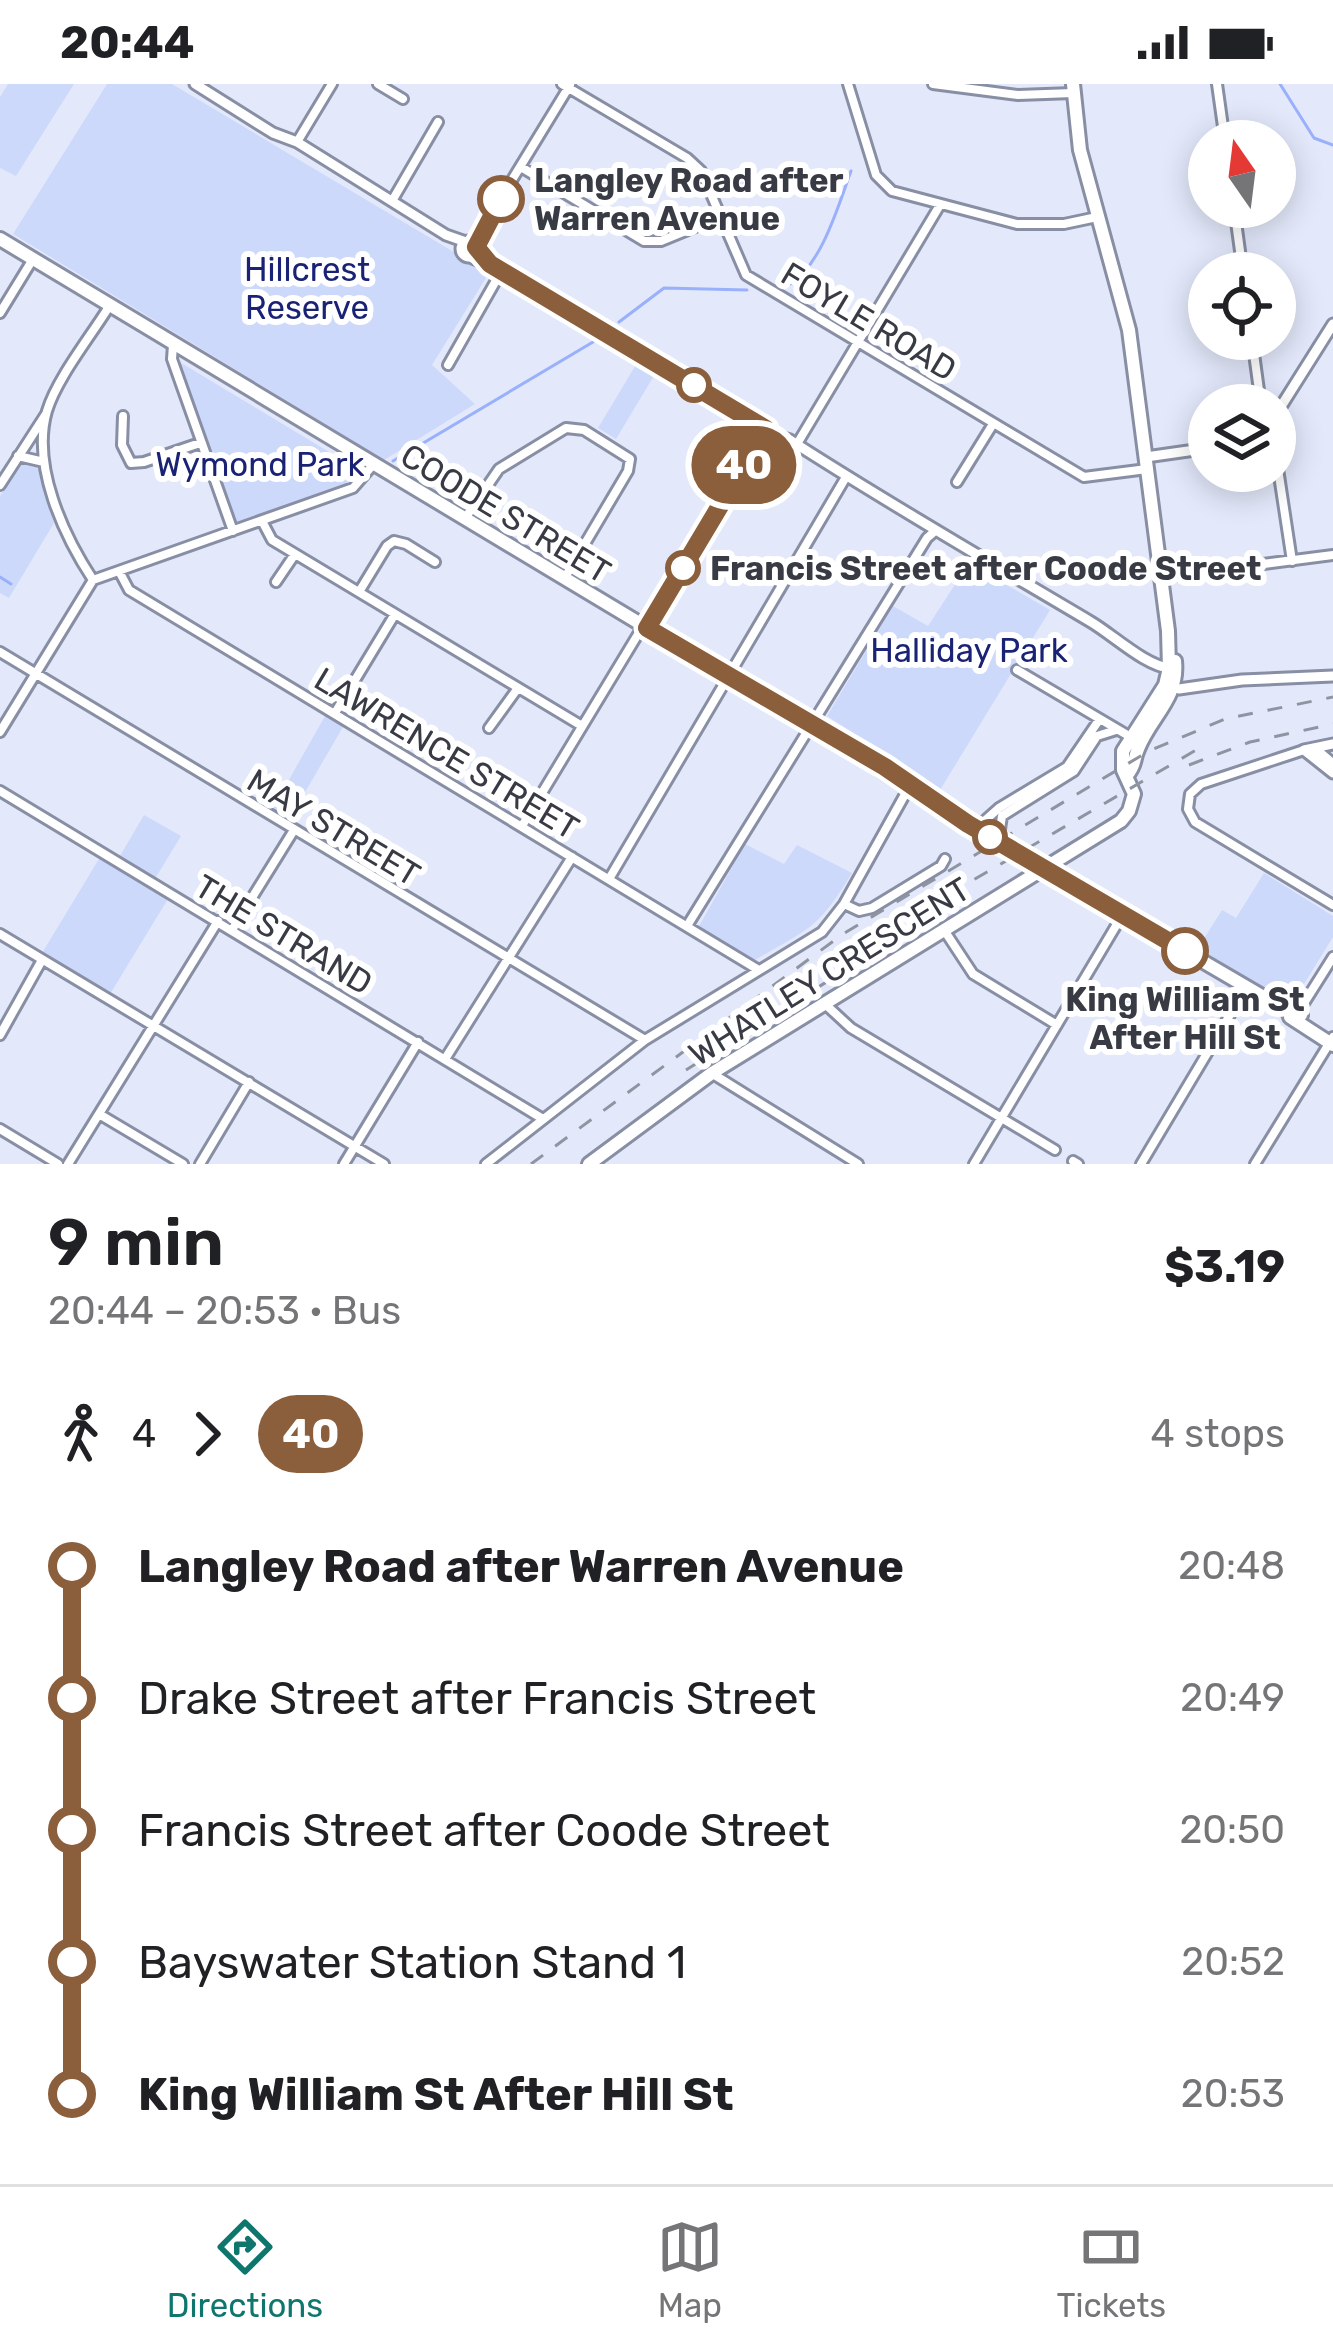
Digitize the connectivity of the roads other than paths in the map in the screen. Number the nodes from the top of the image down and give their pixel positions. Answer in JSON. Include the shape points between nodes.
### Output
{"nodes":[{"id":1,"x":195,"y":84,"type":"edge"},
{"id":2,"x":332,"y":84,"type":"edge"},
{"id":3,"x":378,"y":84,"type":"edge"},
{"id":4,"x":848,"y":84,"type":"edge"},
{"id":5,"x":933,"y":84,"type":"edge"},
{"id":6,"x":1217,"y":84,"type":"edge"},
{"id":7,"x":567,"y":85,"type":"edge"},
{"id":8,"x":1073,"y":88,"type":"edge"},
{"id":9,"x":403,"y":99,"type":"dead end"},
{"id":10,"x":1222,"y":120,"type":"edge"},
{"id":11,"x":438,"y":122,"type":"dead end"},
{"id":12,"x":297,"y":142,"type":"junction"},
{"id":13,"x":521,"y":167,"type":"junction"},
{"id":14,"x":392,"y":201,"type":"junction"},
{"id":15,"x":940,"y":205,"type":"junction"},
{"id":16,"x":722,"y":216,"type":"junction"},
{"id":17,"x":1099,"y":217,"type":"junction"},
{"id":18,"x":0,"y":239,"type":"edge"},
{"id":19,"x":470,"y":248,"type":"junction"},
{"id":20,"x":33,"y":259,"type":"junction"},
{"id":21,"x":502,"y":270,"type":"junction"},
{"id":22,"x":110,"y":305,"type":"junction"},
{"id":23,"x":0,"y":313,"type":"edge"},
{"id":24,"x":1333,"y":325,"type":"edge"},
{"id":25,"x":858,"y":340,"type":"junction"},
{"id":26,"x":173,"y":344,"type":"junction"},
{"id":27,"x":448,"y":364,"type":"dead end"},
{"id":28,"x":1295,"y":384,"type":"edge"},
{"id":29,"x":47,"y":413,"type":"junction"},
{"id":30,"x":122,"y":416,"type":"dead end"},
{"id":31,"x":993,"y":424,"type":"junction"},
{"id":32,"x":766,"y":429,"type":"junction"},
{"id":33,"x":200,"y":443,"type":"junction"},
{"id":34,"x":797,"y":444,"type":"junction"},
{"id":35,"x":1188,"y":453,"type":"edge"},
{"id":36,"x":18,"y":456,"type":"junction"},
{"id":37,"x":44,"y":462,"type":"junction"},
{"id":38,"x":1146,"y":463,"type":"junction"},
{"id":39,"x":373,"y":465,"type":"junction"},
{"id":40,"x":846,"y":477,"type":"junction"},
{"id":41,"x":957,"y":482,"type":"dead end"},
{"id":42,"x":0,"y":485,"type":"edge"},
{"id":43,"x":1282,"y":492,"type":"edge"},
{"id":44,"x":465,"y":519,"type":"junction"},
{"id":45,"x":262,"y":521,"type":"junction"},
{"id":46,"x":233,"y":531,"type":"junction"},
{"id":47,"x":935,"y":531,"type":"junction"},
{"id":48,"x":296,"y":554,"type":"junction"},
{"id":49,"x":1333,"y":555,"type":"edge"},
{"id":50,"x":1292,"y":561,"type":"junction"},
{"id":51,"x":435,"y":562,"type":"dead end"},
{"id":52,"x":119,"y":571,"type":"junction"},
{"id":53,"x":1161,"y":577,"type":"junction"},
{"id":54,"x":564,"y":579,"type":"junction"},
{"id":55,"x":94,"y":580,"type":"junction"},
{"id":56,"x":275,"y":582,"type":"dead end"},
{"id":57,"x":359,"y":592,"type":"junction"},
{"id":58,"x":395,"y":614,"type":"junction"},
{"id":59,"x":645,"y":627,"type":"junction"},
{"id":60,"x":0,"y":652,"type":"edge"},
{"id":61,"x":1017,"y":670,"type":"dead end"},
{"id":62,"x":1171,"y":673,"type":"junction"},
{"id":63,"x":36,"y":674,"type":"junction"},
{"id":64,"x":1333,"y":676,"type":"edge"},
{"id":65,"x":730,"y":678,"type":"junction"},
{"id":66,"x":518,"y":688,"type":"junction"},
{"id":67,"x":335,"y":713,"type":"junction"},
{"id":68,"x":1099,"y":719,"type":"junction"},
{"id":69,"x":582,"y":727,"type":"junction"},
{"id":70,"x":812,"y":727,"type":"junction"},
{"id":71,"x":489,"y":728,"type":"dead end"},
{"id":72,"x":0,"y":732,"type":"edge"},
{"id":73,"x":1128,"y":737,"type":"junction"},
{"id":74,"x":1333,"y":745,"type":"edge"},
{"id":75,"x":1309,"y":749,"type":"junction"},
{"id":76,"x":862,"y":757,"type":"junction"},
{"id":77,"x":1333,"y":769,"type":"edge"},
{"id":78,"x":908,"y":788,"type":"junction"},
{"id":79,"x":0,"y":791,"type":"edge"},
{"id":80,"x":933,"y":800,"type":"junction"},
{"id":81,"x":964,"y":818,"type":"junction"},
{"id":82,"x":981,"y":824,"type":"junction"},
{"id":83,"x":522,"y":826,"type":"junction"},
{"id":84,"x":294,"y":830,"type":"junction"},
{"id":85,"x":999,"y":836,"type":"junction"},
{"id":86,"x":572,"y":857,"type":"junction"},
{"id":87,"x":945,"y":859,"type":"dead end"},
{"id":88,"x":1049,"y":869,"type":"junction"},
{"id":89,"x":609,"y":879,"type":"junction"},
{"id":90,"x":844,"y":904,"type":"junction"},
{"id":91,"x":1333,"y":904,"type":"edge"},
{"id":92,"x":1124,"y":914,"type":"junction"},
{"id":93,"x":218,"y":921,"type":"junction"},
{"id":94,"x":687,"y":926,"type":"junction"},
{"id":95,"x":232,"y":930,"type":"junction"},
{"id":96,"x":944,"y":931,"type":"junction"},
{"id":97,"x":0,"y":934,"type":"edge"},
{"id":98,"x":1333,"y":957,"type":"edge"},
{"id":99,"x":506,"y":958,"type":"junction"},
{"id":100,"x":42,"y":960,"type":"junction"},
{"id":101,"x":757,"y":970,"type":"junction"},
{"id":102,"x":1246,"y":988,"type":"junction"},
{"id":103,"x":825,"y":1004,"type":"junction"},
{"id":104,"x":1297,"y":1016,"type":"junction"},
{"id":105,"x":1057,"y":1025,"type":"junction"},
{"id":106,"x":154,"y":1026,"type":"junction"},
{"id":107,"x":0,"y":1035,"type":"edge"},
{"id":108,"x":645,"y":1040,"type":"junction"},
{"id":109,"x":1332,"y":1040,"type":"edge"},
{"id":110,"x":418,"y":1042,"type":"junction"},
{"id":111,"x":446,"y":1059,"type":"junction"},
{"id":112,"x":712,"y":1073,"type":"junction"},
{"id":113,"x":249,"y":1082,"type":"junction"},
{"id":114,"x":99,"y":1114,"type":"junction"},
{"id":115,"x":1002,"y":1116,"type":"junction"},
{"id":116,"x":543,"y":1119,"type":"junction"},
{"id":117,"x":0,"y":1129,"type":"edge"},
{"id":118,"x":355,"y":1146,"type":"junction"},
{"id":119,"x":1054,"y":1150,"type":"dead end"},
{"id":120,"x":58,"y":1164,"type":"edge"},
{"id":121,"x":68,"y":1164,"type":"edge"},
{"id":122,"x":183,"y":1164,"type":"edge"},
{"id":123,"x":200,"y":1164,"type":"edge"},
{"id":124,"x":344,"y":1164,"type":"edge"},
{"id":125,"x":384,"y":1164,"type":"edge"},
{"id":126,"x":486,"y":1164,"type":"edge"},
{"id":127,"x":589,"y":1164,"type":"edge"},
{"id":128,"x":858,"y":1164,"type":"edge"},
{"id":129,"x":974,"y":1164,"type":"edge"},
{"id":130,"x":1141,"y":1164,"type":"edge"},
{"id":131,"x":1255,"y":1164,"type":"edge"}],
"edges":[{"from":1,"to":12,"type":"street"},
{"from":2,"to":12,"type":"street"},
{"from":3,"to":9,"type":"street"},
{"from":4,"to":15,"type":"street","via":[[883,185]]},
{"from":5,"to":8,"type":"street","via":[[1018,95]]},
{"from":6,"to":10,"type":"street"},
{"from":7,"to":13,"type":"street"},
{"from":7,"to":16,"type":"street","name":"FOYLE ROAD","via":[[687,158]]},
{"from":8,"to":17,"type":"main road"},
{"from":11,"to":14,"type":"street"},
{"from":12,"to":14,"type":"street"},
{"from":13,"to":16,"type":"street","via":[[644,241]]},
{"from":13,"to":19,"type":"street"},
{"from":14,"to":19,"type":"street"},
{"from":15,"to":17,"type":"street","via":[[1036,225]]},
{"from":15,"to":25,"type":"street"},
{"from":16,"to":25,"type":"street","name":"FOYLE ROAD","via":[[746,275]]},
{"from":17,"to":38,"type":"main road","via":[[1126,315]]},
{"from":18,"to":20,"type":"main road","name":"COODE STREET"},
{"from":19,"to":21,"type":"street"},
{"from":20,"to":22,"type":"main road","name":"COODE STREET"},
{"from":20,"to":23,"type":"street"},
{"from":21,"to":27,"type":"street"},
{"from":21,"to":32,"type":"street"},
{"from":22,"to":26,"type":"main road","name":"COODE STREET"},
{"from":22,"to":29,"type":"street"},
{"from":24,"to":28,"type":"street"},
{"from":25,"to":31,"type":"street","name":"FOYLE ROAD"},
{"from":25,"to":34,"type":"street"},
{"from":26,"to":33,"type":"street"},
{"from":26,"to":39,"type":"main road","name":"COODE STREET"},
{"from":29,"to":36,"type":"street"},
{"from":29,"to":37,"type":"street"},
{"from":30,"to":33,"type":"street","via":[[130,463]]},
{"from":31,"to":38,"type":"street","name":"FOYLE ROAD","via":[[1084,476]]},
{"from":31,"to":41,"type":"street"},
{"from":32,"to":34,"type":"street"},
{"from":32,"to":59,"type":"street"},
{"from":33,"to":46,"type":"street"},
{"from":34,"to":40,"type":"street"},
{"from":35,"to":38,"type":"street"},
{"from":36,"to":37,"type":"street"},
{"from":36,"to":42,"type":"street"},
{"from":37,"to":55,"type":"street","via":[[65,528]]},
{"from":38,"to":53,"type":"main road"},
{"from":39,"to":44,"type":"main road","name":"COODE STREET"},
{"from":39,"to":45,"type":"street","via":[[353,488]]},
{"from":40,"to":47,"type":"street"},
{"from":40,"to":65,"type":"street"},
{"from":43,"to":50,"type":"street"},
{"from":44,"to":54,"type":"main road","name":"COODE STREET"},
{"from":44,"to":54,"type":"street","via":[[493,474],[566,428],[610,444],[630,459],[628,471]]},
{"from":45,"to":46,"type":"street"},
{"from":45,"to":48,"type":"street","via":[[269,537]]},
{"from":46,"to":52,"type":"street"},
{"from":47,"to":62,"type":"street"},
{"from":47,"to":70,"type":"street"},
{"from":48,"to":56,"type":"street"},
{"from":48,"to":57,"type":"street"},
{"from":49,"to":50,"type":"street"},
{"from":50,"to":53,"type":"street"},
{"from":51,"to":57,"type":"street","via":[[394,541]]},
{"from":52,"to":55,"type":"street"},
{"from":52,"to":67,"type":"street","name":"LAWRENCE STREET","via":[[129,590]]},
{"from":53,"to":62,"type":"main road"},
{"from":54,"to":59,"type":"main road","name":"COODE STREET"},
{"from":55,"to":63,"type":"street"},
{"from":57,"to":58,"type":"street"},
{"from":58,"to":66,"type":"street"},
{"from":58,"to":67,"type":"street"},
{"from":59,"to":65,"type":"main road","name":"COODE STREET"},
{"from":59,"to":69,"type":"street"},
{"from":60,"to":63,"type":"street","name":"MAY STREET"},
{"from":61,"to":68,"type":"street"},
{"from":62,"to":64,"type":"street"},
{"from":62,"to":73,"type":"main road"},
{"from":62,"to":73,"type":"main road","via":[[1157,719]]},
{"from":63,"to":72,"type":"street"},
{"from":63,"to":84,"type":"street","name":"MAY STREET"},
{"from":65,"to":70,"type":"main road","name":"COODE STREET"},
{"from":65,"to":89,"type":"street"},
{"from":66,"to":69,"type":"street"},
{"from":66,"to":71,"type":"street"},
{"from":67,"to":83,"type":"street","name":"LAWRENCE STREET"},
{"from":68,"to":73,"type":"street"},
{"from":68,"to":82,"type":"street","via":[[1072,762]]},
{"from":69,"to":83,"type":"street"},
{"from":70,"to":76,"type":"main road","name":"COODE STREET"},
{"from":70,"to":94,"type":"street"},
{"from":73,"to":85,"type":"street","via":[[1097,736],[1074,771],[1002,816]]},
{"from":73,"to":88,"type":"main road","name":"WHATLEY CRESCENT","via":[[1122,759],[1134,794],[1129,811]]},
{"from":74,"to":75,"type":"street"},
{"from":75,"to":77,"type":"street"},
{"from":75,"to":91,"type":"street","via":[[1201,784],[1188,809],[1195,821]]},
{"from":76,"to":78,"type":"main road","name":"COODE STREET"},
{"from":76,"to":80,"type":"main road","name":"COODE STREET"},
{"from":78,"to":80,"type":"main road","name":"COODE STREET"},
{"from":78,"to":90,"type":"street"},
{"from":79,"to":93,"type":"street","name":"THE STRAND"},
{"from":80,"to":81,"type":"main road","name":"COODE STREET"},
{"from":81,"to":82,"type":"main road","name":"COODE STREET"},
{"from":81,"to":88,"type":"main road","name":"COODE STREET"},
{"from":82,"to":85,"type":"main road","name":"COODE STREET"},
{"from":83,"to":86,"type":"street","name":"LAWRENCE STREET"},
{"from":84,"to":95,"type":"street"},
{"from":84,"to":99,"type":"street","name":"MAY STREET"},
{"from":85,"to":88,"type":"main road","name":"COODE STREET"},
{"from":86,"to":89,"type":"street","name":"LAWRENCE STREET"},
{"from":86,"to":99,"type":"street"},
{"from":87,"to":90,"type":"street","via":[[872,908]]},
{"from":88,"to":92,"type":"main road"},
{"from":88,"to":92,"type":"main road","name":"COODE STREET"},
{"from":88,"to":96,"type":"main road","name":"WHATLEY CRESCENT"},
{"from":89,"to":94,"type":"street","name":"LAWRENCE STREET"},
{"from":90,"to":101,"type":"street","via":[[821,932]]},
{"from":92,"to":102,"type":"main road"},
{"from":92,"to":105,"type":"street"},
{"from":93,"to":95,"type":"street","name":"THE STRAND"},
{"from":93,"to":106,"type":"street"},
{"from":94,"to":101,"type":"street","name":"LAWRENCE STREET"},
{"from":95,"to":110,"type":"street","name":"THE STRAND"},
{"from":96,"to":103,"type":"main road","name":"WHATLEY CRESCENT"},
{"from":96,"to":105,"type":"street","via":[[973,974]]},
{"from":97,"to":100,"type":"street"},
{"from":98,"to":104,"type":"street"},
{"from":99,"to":108,"type":"street","name":"MAY STREET"},
{"from":99,"to":111,"type":"street"},
{"from":100,"to":106,"type":"street"},
{"from":100,"to":107,"type":"street"},
{"from":101,"to":108,"type":"street"},
{"from":102,"to":104,"type":"main road"},
{"from":102,"to":130,"type":"street"},
{"from":103,"to":112,"type":"main road","name":"WHATLEY CRESCENT"},
{"from":103,"to":115,"type":"street","via":[[851,1028]]},
{"from":104,"to":109,"type":"main road"},
{"from":105,"to":115,"type":"street"},
{"from":106,"to":113,"type":"street"},
{"from":106,"to":114,"type":"street"},
{"from":108,"to":116,"type":"street"},
{"from":109,"to":131,"type":"street"},
{"from":110,"to":111,"type":"street","name":"THE STRAND"},
{"from":110,"to":118,"type":"street"},
{"from":111,"to":116,"type":"street","name":"THE STRAND"},
{"from":112,"to":127,"type":"main road","name":"WHATLEY CRESCENT"},
{"from":112,"to":128,"type":"street"},
{"from":113,"to":118,"type":"street"},
{"from":113,"to":123,"type":"street"},
{"from":114,"to":121,"type":"street"},
{"from":114,"to":122,"type":"street"},
{"from":115,"to":119,"type":"street"},
{"from":115,"to":129,"type":"street"},
{"from":116,"to":126,"type":"street"},
{"from":117,"to":120,"type":"street"},
{"from":118,"to":124,"type":"street"},
{"from":118,"to":125,"type":"street"}]}
